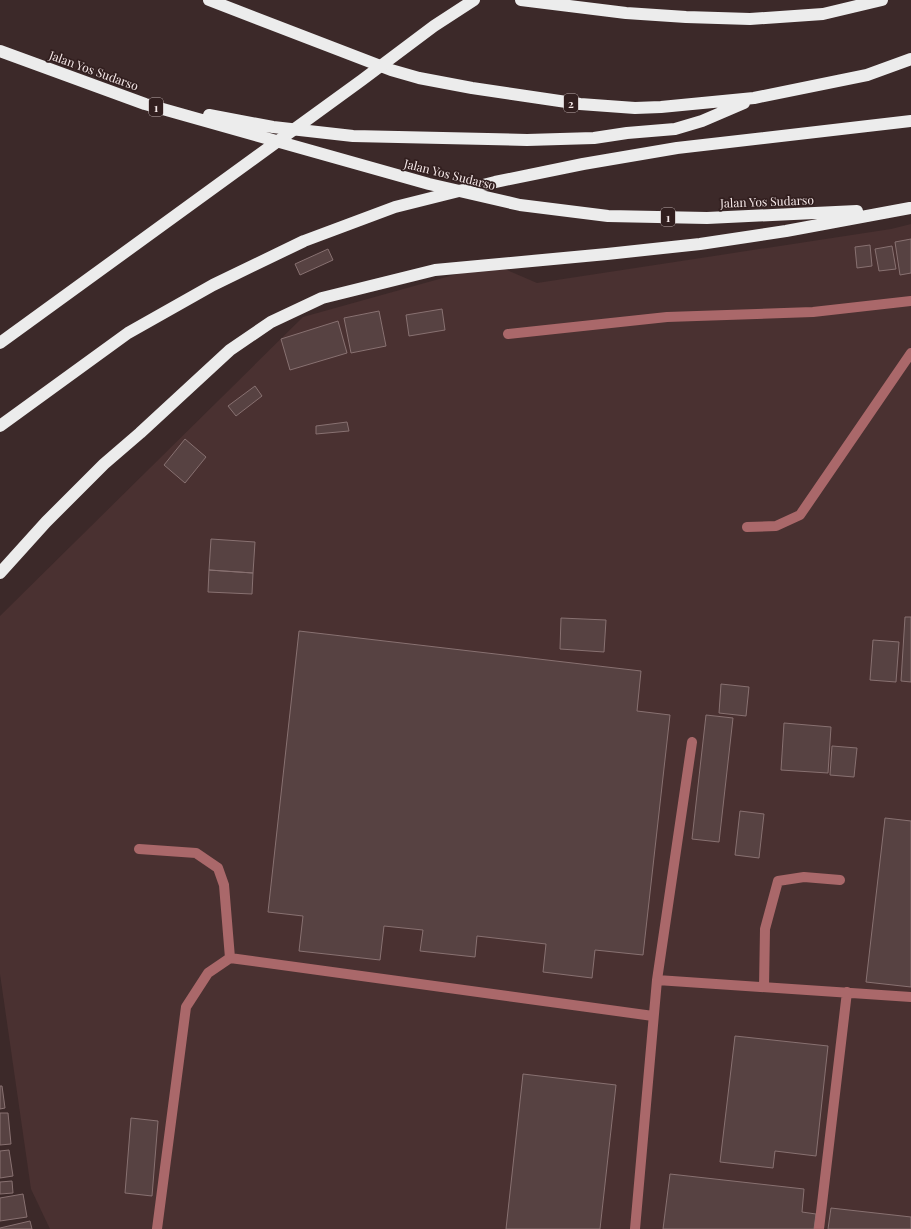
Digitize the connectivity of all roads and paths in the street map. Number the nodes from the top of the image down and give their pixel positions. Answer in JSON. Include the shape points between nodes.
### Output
{"nodes":[{"id":1,"x":208,"y":0,"type":"edge"},
{"id":2,"x":474,"y":0,"type":"edge"},
{"id":3,"x":522,"y":0,"type":"edge"},
{"id":4,"x":882,"y":0,"type":"edge"},
{"id":5,"x":549,"y":2,"type":"edge"},
{"id":6,"x":0,"y":51,"type":"edge"},
{"id":7,"x":911,"y":59,"type":"edge"},
{"id":8,"x":754,"y":98,"type":"junction"},
{"id":9,"x":145,"y":104,"type":"junction"},
{"id":10,"x":911,"y":121,"type":"edge"},
{"id":11,"x":910,"y":208,"type":"edge"},
{"id":12,"x":911,"y":301,"type":"edge"},
{"id":13,"x":508,"y":334,"type":"dead end"},
{"id":14,"x":0,"y":343,"type":"edge"},
{"id":15,"x":911,"y":353,"type":"edge"},
{"id":16,"x":0,"y":426,"type":"edge"},
{"id":17,"x":747,"y":527,"type":"dead end"},
{"id":18,"x":0,"y":573,"type":"edge"},
{"id":19,"x":692,"y":742,"type":"dead end"},
{"id":20,"x":139,"y":849,"type":"dead end"},
{"id":21,"x":840,"y":880,"type":"dead end"},
{"id":22,"x":230,"y":958,"type":"junction"},
{"id":23,"x":657,"y":980,"type":"junction"},
{"id":24,"x":764,"y":987,"type":"junction"},
{"id":25,"x":846,"y":992,"type":"junction"},
{"id":26,"x":911,"y":997,"type":"edge"},
{"id":27,"x":653,"y":1016,"type":"junction"},
{"id":28,"x":156,"y":1229,"type":"edge"},
{"id":29,"x":635,"y":1229,"type":"edge"},
{"id":30,"x":819,"y":1229,"type":"edge"}],
"edges":[{"from":1,"to":8,"type":"highway","number":"2","via":[[391,70],[472,88],[580,104],[635,108]]},
{"from":2,"to":14,"type":"highway","bridge":true,"via":[[434,26]]},
{"from":3,"to":5,"type":"highway"},
{"from":4,"to":5,"type":"highway","via":[[823,14],[750,19],[626,13]]},
{"from":6,"to":9,"type":"highway","name":"Jalan Yos Sudarso","number":"1"},
{"from":7,"to":8,"type":"highway","number":"2","via":[[867,75]]},
{"from":8,"to":9,"type":"highway","via":[[702,121],[675,128],[594,138],[527,140],[383,138],[333,134],[273,127]]},
{"from":9,"to":11,"type":"highway","name":"Jalan Yos Sudarso","number":"1","via":[[421,182],[520,205],[608,216],[707,218]]},
{"from":10,"to":16,"type":"highway","bridge":true,"via":[[661,151],[495,182],[395,207],[304,241],[213,285],[128,333]]},
{"from":11,"to":18,"type":"highway","via":[[700,244],[435,270],[322,298],[271,322],[230,350],[99,470],[46,522]]},
{"from":12,"to":13,"type":"lane","via":[[813,312],[667,317]]},
{"from":15,"to":17,"type":"lane","via":[[800,515],[776,526]]},
{"from":19,"to":23,"type":"lane"},
{"from":20,"to":22,"type":"lane","via":[[196,853],[218,868],[224,885]]},
{"from":21,"to":24,"type":"lane","via":[[804,877],[778,881],[765,929]]},
{"from":22,"to":27,"type":"lane"},
{"from":22,"to":28,"type":"lane","via":[[208,973],[186,1006]]},
{"from":23,"to":24,"type":"lane"},
{"from":23,"to":27,"type":"lane"},
{"from":24,"to":25,"type":"lane"},
{"from":25,"to":26,"type":"lane"},
{"from":25,"to":30,"type":"lane"},
{"from":27,"to":29,"type":"lane"}]}
